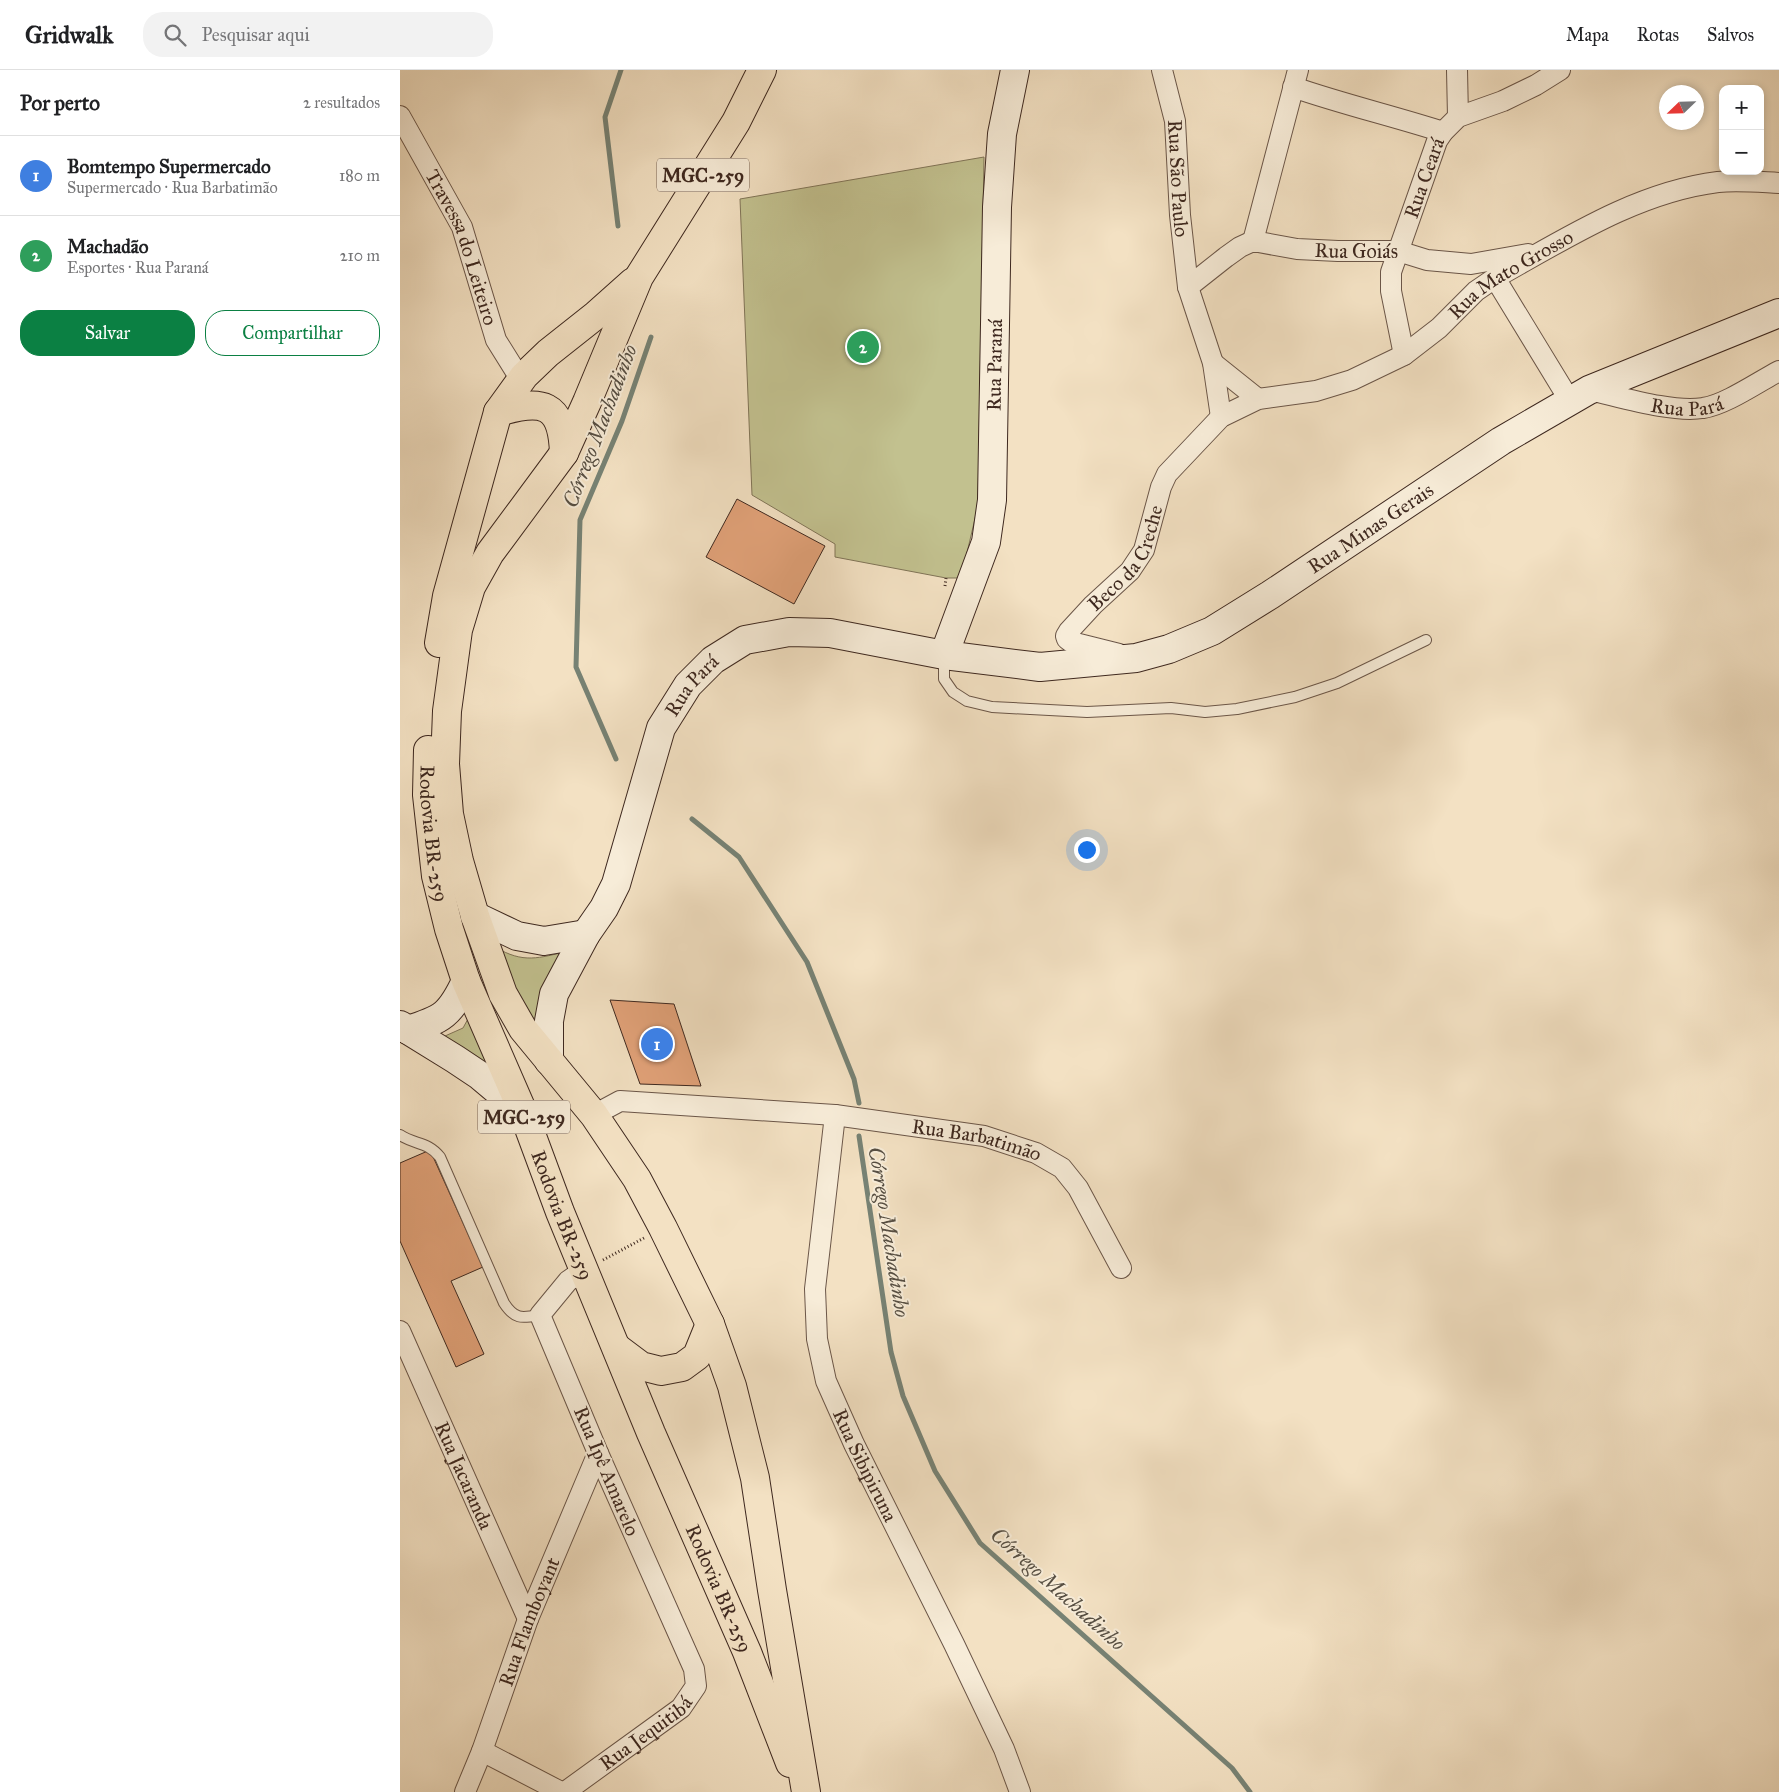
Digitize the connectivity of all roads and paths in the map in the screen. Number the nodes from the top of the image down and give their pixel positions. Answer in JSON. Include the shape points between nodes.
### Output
{"nodes":[{"id":1,"x":762,"y":70,"type":"edge"},
{"id":2,"x":1015,"y":70,"type":"edge"},
{"id":3,"x":1162,"y":70,"type":"edge"},
{"id":4,"x":1457,"y":70,"type":"edge"},
{"id":5,"x":1560,"y":70,"type":"edge"},
{"id":6,"x":1295,"y":78,"type":"edge"},
{"id":7,"x":400,"y":116,"type":"edge"},
{"id":8,"x":1458,"y":117,"type":"junction"},
{"id":9,"x":1443,"y":132,"type":"junction"},
{"id":10,"x":1779,"y":183,"type":"edge"},
{"id":11,"x":1253,"y":241,"type":"junction"},
{"id":12,"x":1398,"y":251,"type":"junction"},
{"id":13,"x":1538,"y":254,"type":"junction"},
{"id":14,"x":639,"y":277,"type":"junction"},
{"id":15,"x":1495,"y":278,"type":"junction"},
{"id":16,"x":1188,"y":287,"type":"junction"},
{"id":17,"x":1779,"y":313,"type":"edge"},
{"id":18,"x":1404,"y":355,"type":"junction"},
{"id":19,"x":1213,"y":363,"type":"junction"},
{"id":20,"x":1779,"y":371,"type":"edge"},
{"id":21,"x":521,"y":380,"type":"junction"},
{"id":22,"x":1580,"y":396,"type":"junction"},
{"id":23,"x":1258,"y":399,"type":"junction"},
{"id":24,"x":498,"y":412,"type":"junction"},
{"id":25,"x":1221,"y":417,"type":"junction"},
{"id":26,"x":564,"y":453,"type":"junction"},
{"id":27,"x":1426,"y":640,"type":"dead end"},
{"id":28,"x":944,"y":656,"type":"junction"},
{"id":29,"x":1136,"y":658,"type":"junction"},
{"id":30,"x":475,"y":916,"type":"junction"},
{"id":31,"x":586,"y":934,"type":"junction"},
{"id":32,"x":466,"y":981,"type":"junction"},
{"id":33,"x":404,"y":1028,"type":"edge"},
{"id":34,"x":549,"y":1061,"type":"junction"},
{"id":35,"x":523,"y":1112,"type":"junction"},
{"id":36,"x":835,"y":1114,"type":"junction"},
{"id":37,"x":594,"y":1115,"type":"junction"},
{"id":38,"x":400,"y":1135,"type":"edge"},
{"id":39,"x":663,"y":1228,"type":"junction"},
{"id":40,"x":1121,"y":1268,"type":"dead end"},
{"id":41,"x":584,"y":1270,"type":"junction"},
{"id":42,"x":540,"y":1315,"type":"junction"},
{"id":43,"x":710,"y":1324,"type":"junction"},
{"id":44,"x":400,"y":1331,"type":"edge"},
{"id":45,"x":617,"y":1348,"type":"junction"},
{"id":46,"x":598,"y":1454,"type":"junction"},
{"id":47,"x":528,"y":1619,"type":"junction"},
{"id":48,"x":696,"y":1686,"type":"joint"},
{"id":49,"x":482,"y":1751,"type":"junction"},
{"id":50,"x":465,"y":1792,"type":"edge"},
{"id":51,"x":561,"y":1792,"type":"edge"},
{"id":52,"x":565,"y":1792,"type":"edge"},
{"id":53,"x":801,"y":1792,"type":"edge"},
{"id":54,"x":806,"y":1792,"type":"edge"},
{"id":55,"x":1020,"y":1792,"type":"edge"}],
"edges":[{"from":1,"to":14,"type":"highway","number":"MGC-259","via":[[736,122]]},
{"from":2,"to":28,"type":"street","name":"Rua Paraná","via":[[1002,134],[997,207],[992,500],[986,542]]},
{"from":3,"to":16,"type":"street","name":"Rua São Paulo","via":[[1175,121]]},
{"from":4,"to":8,"type":"street"},
{"from":5,"to":8,"type":"street","name":"Rua Ceará","via":[[1503,101]]},
{"from":6,"to":9,"type":"street","via":[[1333,101]]},
{"from":6,"to":11,"type":"street"},
{"from":7,"to":21,"type":"street","name":"Travessa do Leiteiro","via":[[462,228],[496,340]]},
{"from":8,"to":9,"type":"street","name":"Rua Ceará"},
{"from":9,"to":12,"type":"street","name":"Rua Ceará","via":[[1433,151]]},
{"from":10,"to":13,"type":"street","name":"Rua Mato Grosso","via":[[1719,182],[1690,187],[1621,210]]},
{"from":11,"to":12,"type":"street","name":"Rua Goiás","via":[[1297,249]]},
{"from":11,"to":16,"type":"street","via":[[1240,247]]},
{"from":12,"to":13,"type":"street","name":"Rua Goiás","via":[[1427,260],[1472,264]]},
{"from":12,"to":18,"type":"street","name":"Rua Ceará","via":[[1391,272],[1391,291]]},
{"from":13,"to":15,"type":"street","name":"Rua Mato Grosso"},
{"from":14,"to":21,"type":"highway","via":[[548,353]]},
{"from":14,"to":26,"type":"highway"},
{"from":15,"to":18,"type":"street","name":"Rua Mato Grosso"},
{"from":15,"to":22,"type":"street"},
{"from":16,"to":19,"type":"street","name":"Rua São Paulo"},
{"from":17,"to":22,"type":"street","name":"Rua Minas Gerais"},
{"from":18,"to":23,"type":"street","name":"Rua Mato Grosso","via":[[1334,386]]},
{"from":19,"to":23,"type":"street"},
{"from":19,"to":25,"type":"street","name":"Rua São Paulo"},
{"from":20,"to":22,"type":"street","name":"Rua Pará","via":[[1720,403],[1704,408],[1688,409]]},
{"from":21,"to":24,"type":"highway"},
{"from":22,"to":29,"type":"street","name":"Rua Minas Gerais","via":[[1501,441],[1212,631]]},
{"from":23,"to":25,"type":"street","name":"Rua Mato Grosso"},
{"from":24,"to":26,"type":"highway","via":[[536,404],[550,410],[563,432]]},
{"from":24,"to":32,"type":"highway","name":"Rodovia BR-259","number":"MGC-259","via":[[447,596],[430,697],[427,795],[436,876]]},
{"from":25,"to":29,"type":"street","name":"Beco da Creche","via":[[1167,474],[1144,550],[1130,571],[1093,605],[1066,636],[1071,642]]},
{"from":26,"to":30,"type":"highway","number":"MGC-259","via":[[490,552],[471,587],[458,630],[447,711],[445,764],[449,814]]},
{"from":27,"to":28,"type":"lane","via":[[1338,683],[1295,697],[1205,712],[1171,708],[1087,712],[992,707],[967,702],[952,692],[944,679]]},
{"from":28,"to":29,"type":"street","name":"Rua Minas Gerais","via":[[1040,667]]},
{"from":28,"to":31,"type":"street","name":"Rua Pará","via":[[830,633],[789,632],[745,640],[712,660],[688,684],[661,728],[616,884]]},
{"from":30,"to":31,"type":"street","via":[[517,936],[544,941]]},
{"from":30,"to":34,"type":"highway","number":"MGC-259","via":[[503,994],[522,1028]]},
{"from":31,"to":34,"type":"street","name":"Rua Pará","via":[[554,994],[549,1021]]},
{"from":32,"to":33,"type":"street","via":[[458,999],[445,1015],[428,1024]]},
{"from":32,"to":35,"type":"highway","name":"Rodovia BR-259","number":"MGC-259"},
{"from":33,"to":35,"type":"street","via":[[455,1058]]},
{"from":34,"to":37,"type":"highway","number":"MGC-259"},
{"from":35,"to":41,"type":"highway","name":"Rodovia BR-259","number":"MGC-259"},
{"from":36,"to":37,"type":"street","name":"Rua Barbatimão","via":[[620,1101]]},
{"from":36,"to":40,"type":"street","name":"Rua Barbatimão","via":[[984,1136],[1036,1153],[1062,1168],[1078,1188]]},
{"from":36,"to":55,"type":"street","name":"Rua Sibipiruna","via":[[815,1289],[817,1339],[826,1381],[1004,1749]]},
{"from":37,"to":39,"type":"highway","number":"MGC-259","via":[[637,1179]]},
{"from":38,"to":42,"type":"lane","via":[[426,1144],[440,1157],[510,1312],[516,1317]]},
{"from":39,"to":41,"type":"path"},
{"from":39,"to":43,"type":"highway","number":"MGC-259"},
{"from":41,"to":42,"type":"street","via":[[568,1281]]},
{"from":41,"to":45,"type":"highway","name":"Rodovia BR-259","number":"MGC-259"},
{"from":42,"to":46,"type":"street","name":"Rua Ipê Amarelo"},
{"from":43,"to":45,"type":"highway","via":[[697,1356],[682,1367],[661,1371],[641,1366]]},
{"from":43,"to":54,"type":"highway","number":"MGC-259","via":[[732,1386],[755,1478]]},
{"from":44,"to":47,"type":"street","name":"Rua Jacaranda"},
{"from":45,"to":53,"type":"highway","name":"Rodovia BR-259","number":"MGC-259","via":[[747,1652]]},
{"from":46,"to":47,"type":"street","name":"Rua Flamboyant"},
{"from":46,"to":48,"type":"street","name":"Rua Ipê Amarelo","via":[[694,1669]]},
{"from":47,"to":49,"type":"street","name":"Rua Flamboyant"},
{"from":48,"to":52,"type":"street","name":"Rua Jequitibá","via":[[681,1708]]},
{"from":49,"to":50,"type":"street","name":"Rua Flamboyant"},
{"from":49,"to":51,"type":"street"}]}
